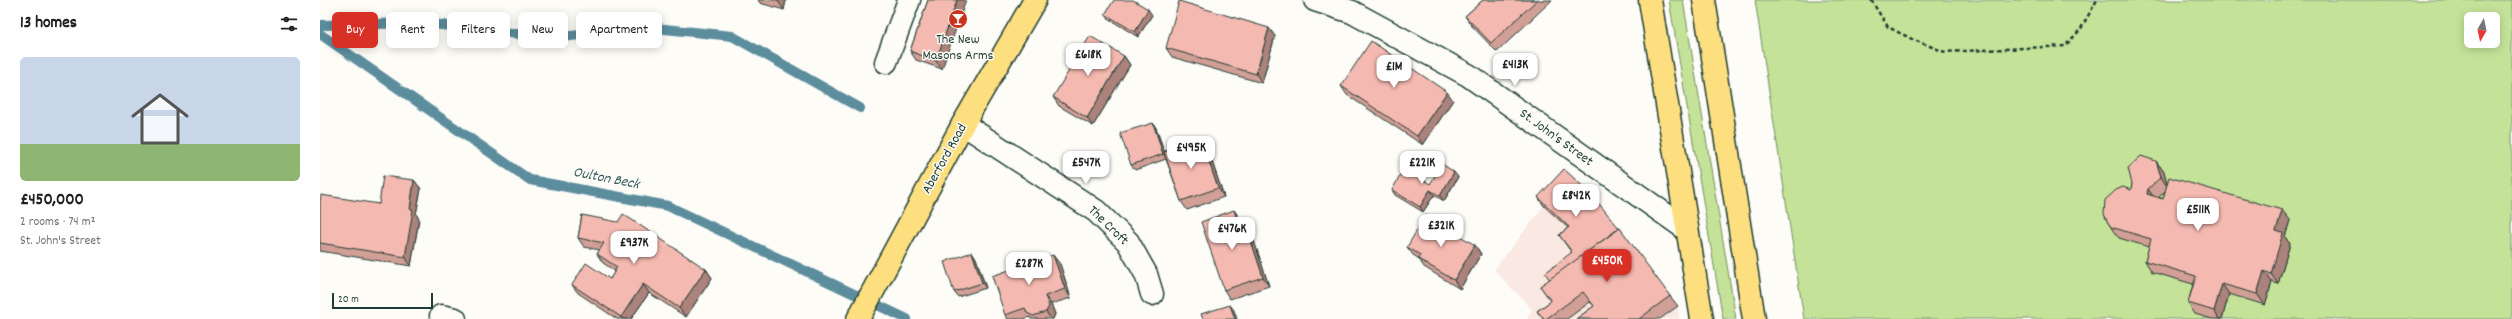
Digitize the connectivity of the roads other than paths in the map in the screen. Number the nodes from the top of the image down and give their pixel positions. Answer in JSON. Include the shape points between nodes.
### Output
{"nodes":[{"id":1,"x":908,"y":0,"type":"edge"},
{"id":2,"x":1035,"y":0,"type":"edge"},
{"id":3,"x":1315,"y":0,"type":"edge"},
{"id":4,"x":1650,"y":0,"type":"edge"},
{"id":5,"x":1704,"y":0,"type":"edge"},
{"id":6,"x":886,"y":62,"type":"dead end"},
{"id":7,"x":963,"y":124,"type":"junction"},
{"id":8,"x":1686,"y":229,"type":"junction"},
{"id":9,"x":1152,"y":294,"type":"dead end"},
{"id":10,"x":858,"y":319,"type":"edge"},
{"id":11,"x":1702,"y":319,"type":"edge"},
{"id":12,"x":1754,"y":319,"type":"edge"}],
"edges":[{"from":1,"to":6,"type":"street"},
{"from":2,"to":7,"type":"main road","name":"Aberford Road"},
{"from":3,"to":8,"type":"street","name":"St. John's Street","via":[[1352,12],[1468,75]]},
{"from":4,"to":8,"type":"main road"},
{"from":5,"to":12,"type":"main road"},
{"from":7,"to":9,"type":"street","name":"The Croft","via":[[1096,212],[1128,242],[1146,274]]},
{"from":7,"to":10,"type":"main road","name":"Aberford Road"},
{"from":8,"to":11,"type":"main road"}]}
